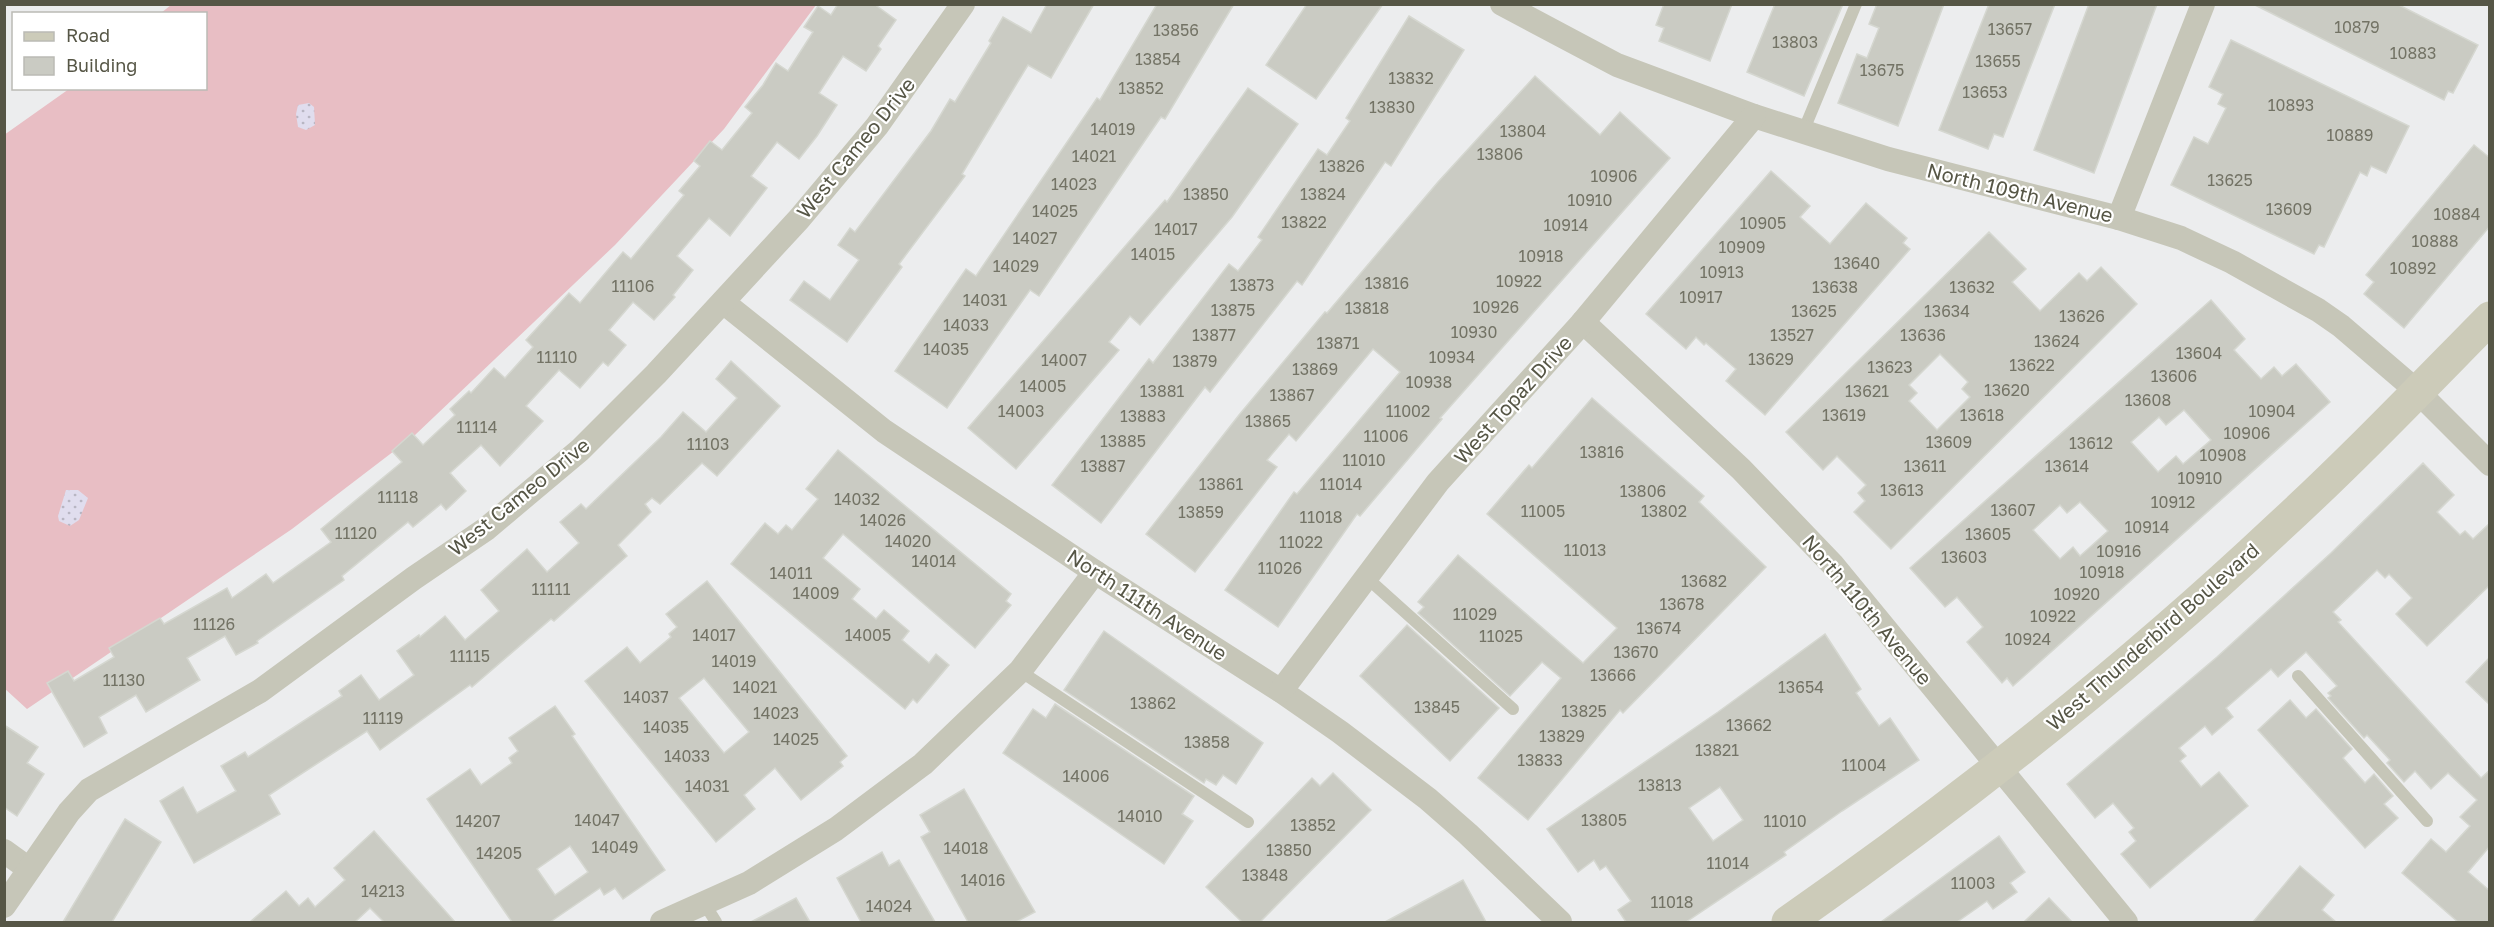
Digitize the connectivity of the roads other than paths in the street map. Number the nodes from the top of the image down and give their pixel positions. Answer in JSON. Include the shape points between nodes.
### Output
{"nodes":[{"id":1,"x":963,"y":4,"type":"edge"},
{"id":2,"x":1856,"y":4,"type":"edge"},
{"id":3,"x":2203,"y":4,"type":"edge"},
{"id":4,"x":1509,"y":6,"type":"edge"},
{"id":5,"x":1754,"y":116,"type":"junction"},
{"id":6,"x":1803,"y":132,"type":"junction"},
{"id":7,"x":2119,"y":218,"type":"junction"},
{"id":8,"x":723,"y":302,"type":"junction"},
{"id":9,"x":2490,"y":318,"type":"edge"},
{"id":10,"x":1583,"y":322,"type":"junction"},
{"id":11,"x":2418,"y":392,"type":"junction"},
{"id":12,"x":2490,"y":464,"type":"edge"},
{"id":13,"x":1095,"y":572,"type":"junction"},
{"id":14,"x":1366,"y":578,"type":"junction"},
{"id":15,"x":1020,"y":671,"type":"junction"},
{"id":16,"x":2298,"y":676,"type":"dead end"},
{"id":17,"x":1281,"y":691,"type":"junction"},
{"id":18,"x":1513,"y":710,"type":"dead end"},
{"id":19,"x":1999,"y":766,"type":"junction"},
{"id":20,"x":2427,"y":821,"type":"dead end"},
{"id":21,"x":1248,"y":822,"type":"dead end"},
{"id":22,"x":4,"y":851,"type":"edge"},
{"id":23,"x":29,"y":869,"type":"junction"},
{"id":24,"x":4,"y":906,"type":"edge"},
{"id":25,"x":710,"y":913,"type":"edge"},
{"id":26,"x":662,"y":922,"type":"edge"},
{"id":27,"x":1560,"y":922,"type":"edge"},
{"id":28,"x":1788,"y":922,"type":"edge"},
{"id":29,"x":2126,"y":922,"type":"edge"}],
"edges":[{"from":1,"to":8,"type":"street","name":"West Cameo Drive","via":[[877,126]]},
{"from":2,"to":6,"type":"lane"},
{"from":3,"to":7,"type":"street"},
{"from":4,"to":5,"type":"street","name":"North 109th Avenue","via":[[1617,65]]},
{"from":5,"to":6,"type":"street","name":"North 109th Avenue"},
{"from":5,"to":10,"type":"street","name":"West Topaz Drive"},
{"from":6,"to":7,"type":"street","name":"North 109th Avenue","via":[[1888,159]]},
{"from":7,"to":11,"type":"street","name":"North 109th Avenue","via":[[2181,238],[2318,310]]},
{"from":8,"to":13,"type":"street","name":"North 111th Avenue","via":[[884,430]]},
{"from":8,"to":23,"type":"street","name":"West Cameo Drive","via":[[580,450],[486,529],[260,692],[89,790]]},
{"from":9,"to":11,"type":"street","name":"West Thunderbird Boulevard"},
{"from":10,"to":14,"type":"street","name":"West Topaz Drive","via":[[1438,482]]},
{"from":10,"to":19,"type":"street","name":"North 110th Avenue","via":[[1741,469],[1833,565]]},
{"from":11,"to":12,"type":"street","name":"North 109th Avenue"},
{"from":11,"to":19,"type":"street","name":"West Thunderbird Boulevard","via":[[2337,473],[2206,593]]},
{"from":13,"to":15,"type":"street"},
{"from":13,"to":17,"type":"street","name":"North 111th Avenue"},
{"from":14,"to":17,"type":"street","name":"West Topaz Drive"},
{"from":14,"to":18,"type":"lane"},
{"from":15,"to":21,"type":"lane"},
{"from":15,"to":25,"type":"street","via":[[923,764],[836,829],[748,883]]},
{"from":16,"to":20,"type":"lane"},
{"from":17,"to":27,"type":"street","name":"North 111th Avenue","via":[[1428,799]]},
{"from":19,"to":28,"type":"street","name":"West Thunderbird Boulevard","via":[[1948,808]]},
{"from":19,"to":29,"type":"street","name":"North 110th Avenue"},
{"from":22,"to":23,"type":"street"},
{"from":23,"to":24,"type":"street","name":"West Cameo Drive"},
{"from":25,"to":26,"type":"street"}]}
